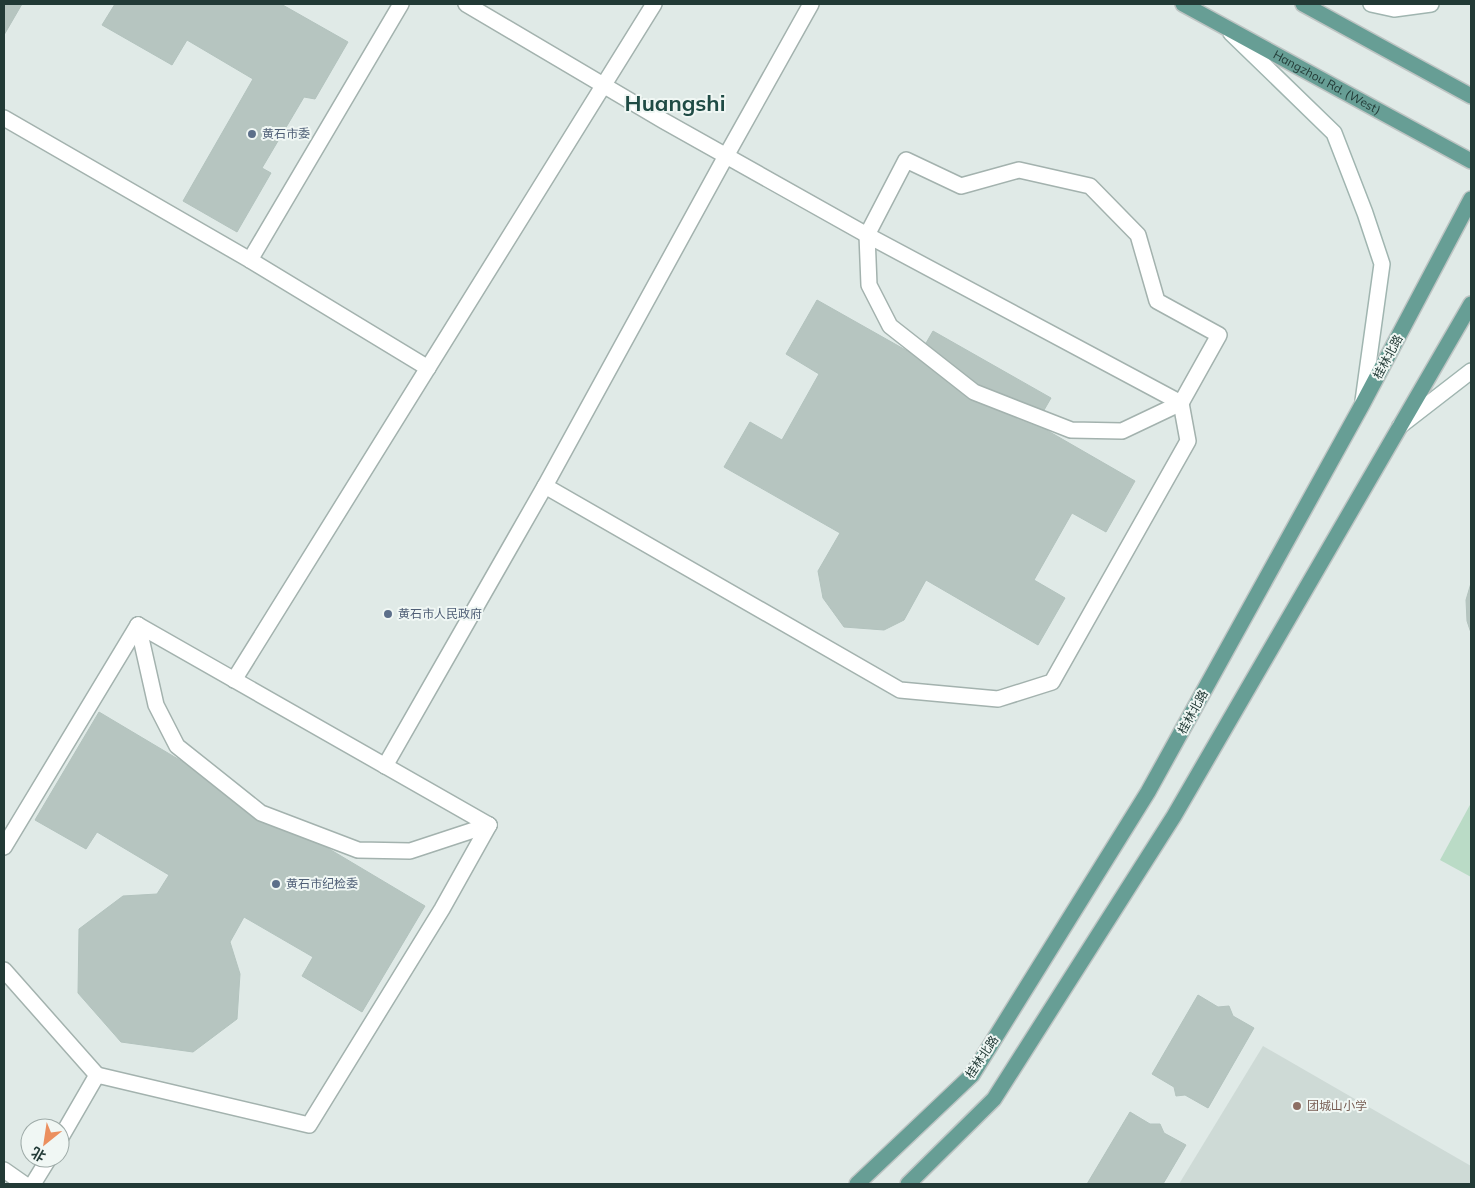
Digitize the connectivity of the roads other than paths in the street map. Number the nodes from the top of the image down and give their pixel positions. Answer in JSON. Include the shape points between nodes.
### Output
{"nodes":[{"id":1,"x":401,"y":4,"type":"edge"},
{"id":2,"x":466,"y":4,"type":"edge"},
{"id":3,"x":654,"y":4,"type":"edge"},
{"id":4,"x":811,"y":4,"type":"edge"},
{"id":5,"x":1183,"y":4,"type":"edge"},
{"id":6,"x":1304,"y":4,"type":"edge"},
{"id":7,"x":1371,"y":4,"type":"edge"},
{"id":8,"x":1431,"y":4,"type":"edge"},
{"id":9,"x":1223,"y":25,"type":"junction"},
{"id":10,"x":603,"y":85,"type":"junction"},
{"id":11,"x":1471,"y":96,"type":"edge"},
{"id":12,"x":4,"y":118,"type":"edge"},
{"id":13,"x":726,"y":156,"type":"junction"},
{"id":14,"x":1471,"y":162,"type":"edge"},
{"id":15,"x":1471,"y":198,"type":"edge"},
{"id":16,"x":867,"y":235,"type":"junction"},
{"id":17,"x":250,"y":260,"type":"junction"},
{"id":18,"x":1471,"y":304,"type":"edge"},
{"id":19,"x":428,"y":368,"type":"junction"},
{"id":20,"x":1471,"y":371,"type":"edge"},
{"id":21,"x":1181,"y":403,"type":"junction"},
{"id":22,"x":1362,"y":405,"type":"junction"},
{"id":23,"x":1400,"y":426,"type":"junction"},
{"id":24,"x":544,"y":486,"type":"junction"},
{"id":25,"x":138,"y":626,"type":"junction"},
{"id":26,"x":234,"y":680,"type":"junction"},
{"id":27,"x":385,"y":766,"type":"junction"},
{"id":28,"x":489,"y":825,"type":"junction"},
{"id":29,"x":4,"y":846,"type":"edge"},
{"id":30,"x":4,"y":970,"type":"edge"},
{"id":31,"x":97,"y":1075,"type":"junction"},
{"id":32,"x":70,"y":1122,"type":"edge"},
{"id":33,"x":43,"y":1168,"type":"edge"},
{"id":34,"x":4,"y":1170,"type":"edge"},
{"id":35,"x":24,"y":1184,"type":"edge"},
{"id":36,"x":34,"y":1184,"type":"edge"},
{"id":37,"x":857,"y":1184,"type":"edge"},
{"id":38,"x":908,"y":1184,"type":"edge"}],
"edges":[{"from":1,"to":17,"type":"main road"},
{"from":2,"to":10,"type":"main road"},
{"from":3,"to":10,"type":"main road"},
{"from":4,"to":13,"type":"main road"},
{"from":5,"to":9,"type":"main road","name":"Hangzhou Rd. (West)"},
{"from":6,"to":11,"type":"main road"},
{"from":7,"to":8,"type":"main road","via":[[1394,9]]},
{"from":9,"to":14,"type":"main road","name":"Hangzhou Rd. (West)"},
{"from":9,"to":22,"type":"main road","via":[[1334,133],[1365,213],[1382,264]]},
{"from":10,"to":13,"type":"main road"},
{"from":10,"to":19,"type":"main road"},
{"from":12,"to":17,"type":"main road"},
{"from":13,"to":16,"type":"main road"},
{"from":13,"to":24,"type":"main road"},
{"from":15,"to":22,"type":"main road","name":"桂林北路"},
{"from":16,"to":21,"type":"main road"},
{"from":16,"to":21,"type":"main road","via":[[869,285],[890,326],[974,392],[1071,430],[1122,431]]},
{"from":16,"to":21,"type":"main road","via":[[906,160],[961,186],[1020,170],[1090,186],[1138,235],[1157,301],[1219,335]]},
{"from":17,"to":19,"type":"main road"},
{"from":18,"to":23,"type":"main road"},
{"from":19,"to":26,"type":"main road"},
{"from":20,"to":23,"type":"main road"},
{"from":21,"to":24,"type":"main road","via":[[1188,441],[1052,682],[998,699],[900,690]]},
{"from":22,"to":37,"type":"main road","name":"桂林北路","via":[[1148,792],[972,1075]]},
{"from":23,"to":38,"type":"main road","via":[[1174,816],[994,1099]]},
{"from":24,"to":27,"type":"main road"},
{"from":25,"to":26,"type":"main road"},
{"from":25,"to":28,"type":"main road","via":[[156,705],[177,746],[261,813],[358,850],[410,851]]},
{"from":25,"to":29,"type":"main road"},
{"from":26,"to":27,"type":"main road"},
{"from":27,"to":28,"type":"main road"},
{"from":28,"to":31,"type":"main road","via":[[442,909],[309,1125]]},
{"from":30,"to":31,"type":"main road"},
{"from":31,"to":32,"type":"main road"},
{"from":33,"to":36,"type":"main road"},
{"from":34,"to":35,"type":"main road"}]}
